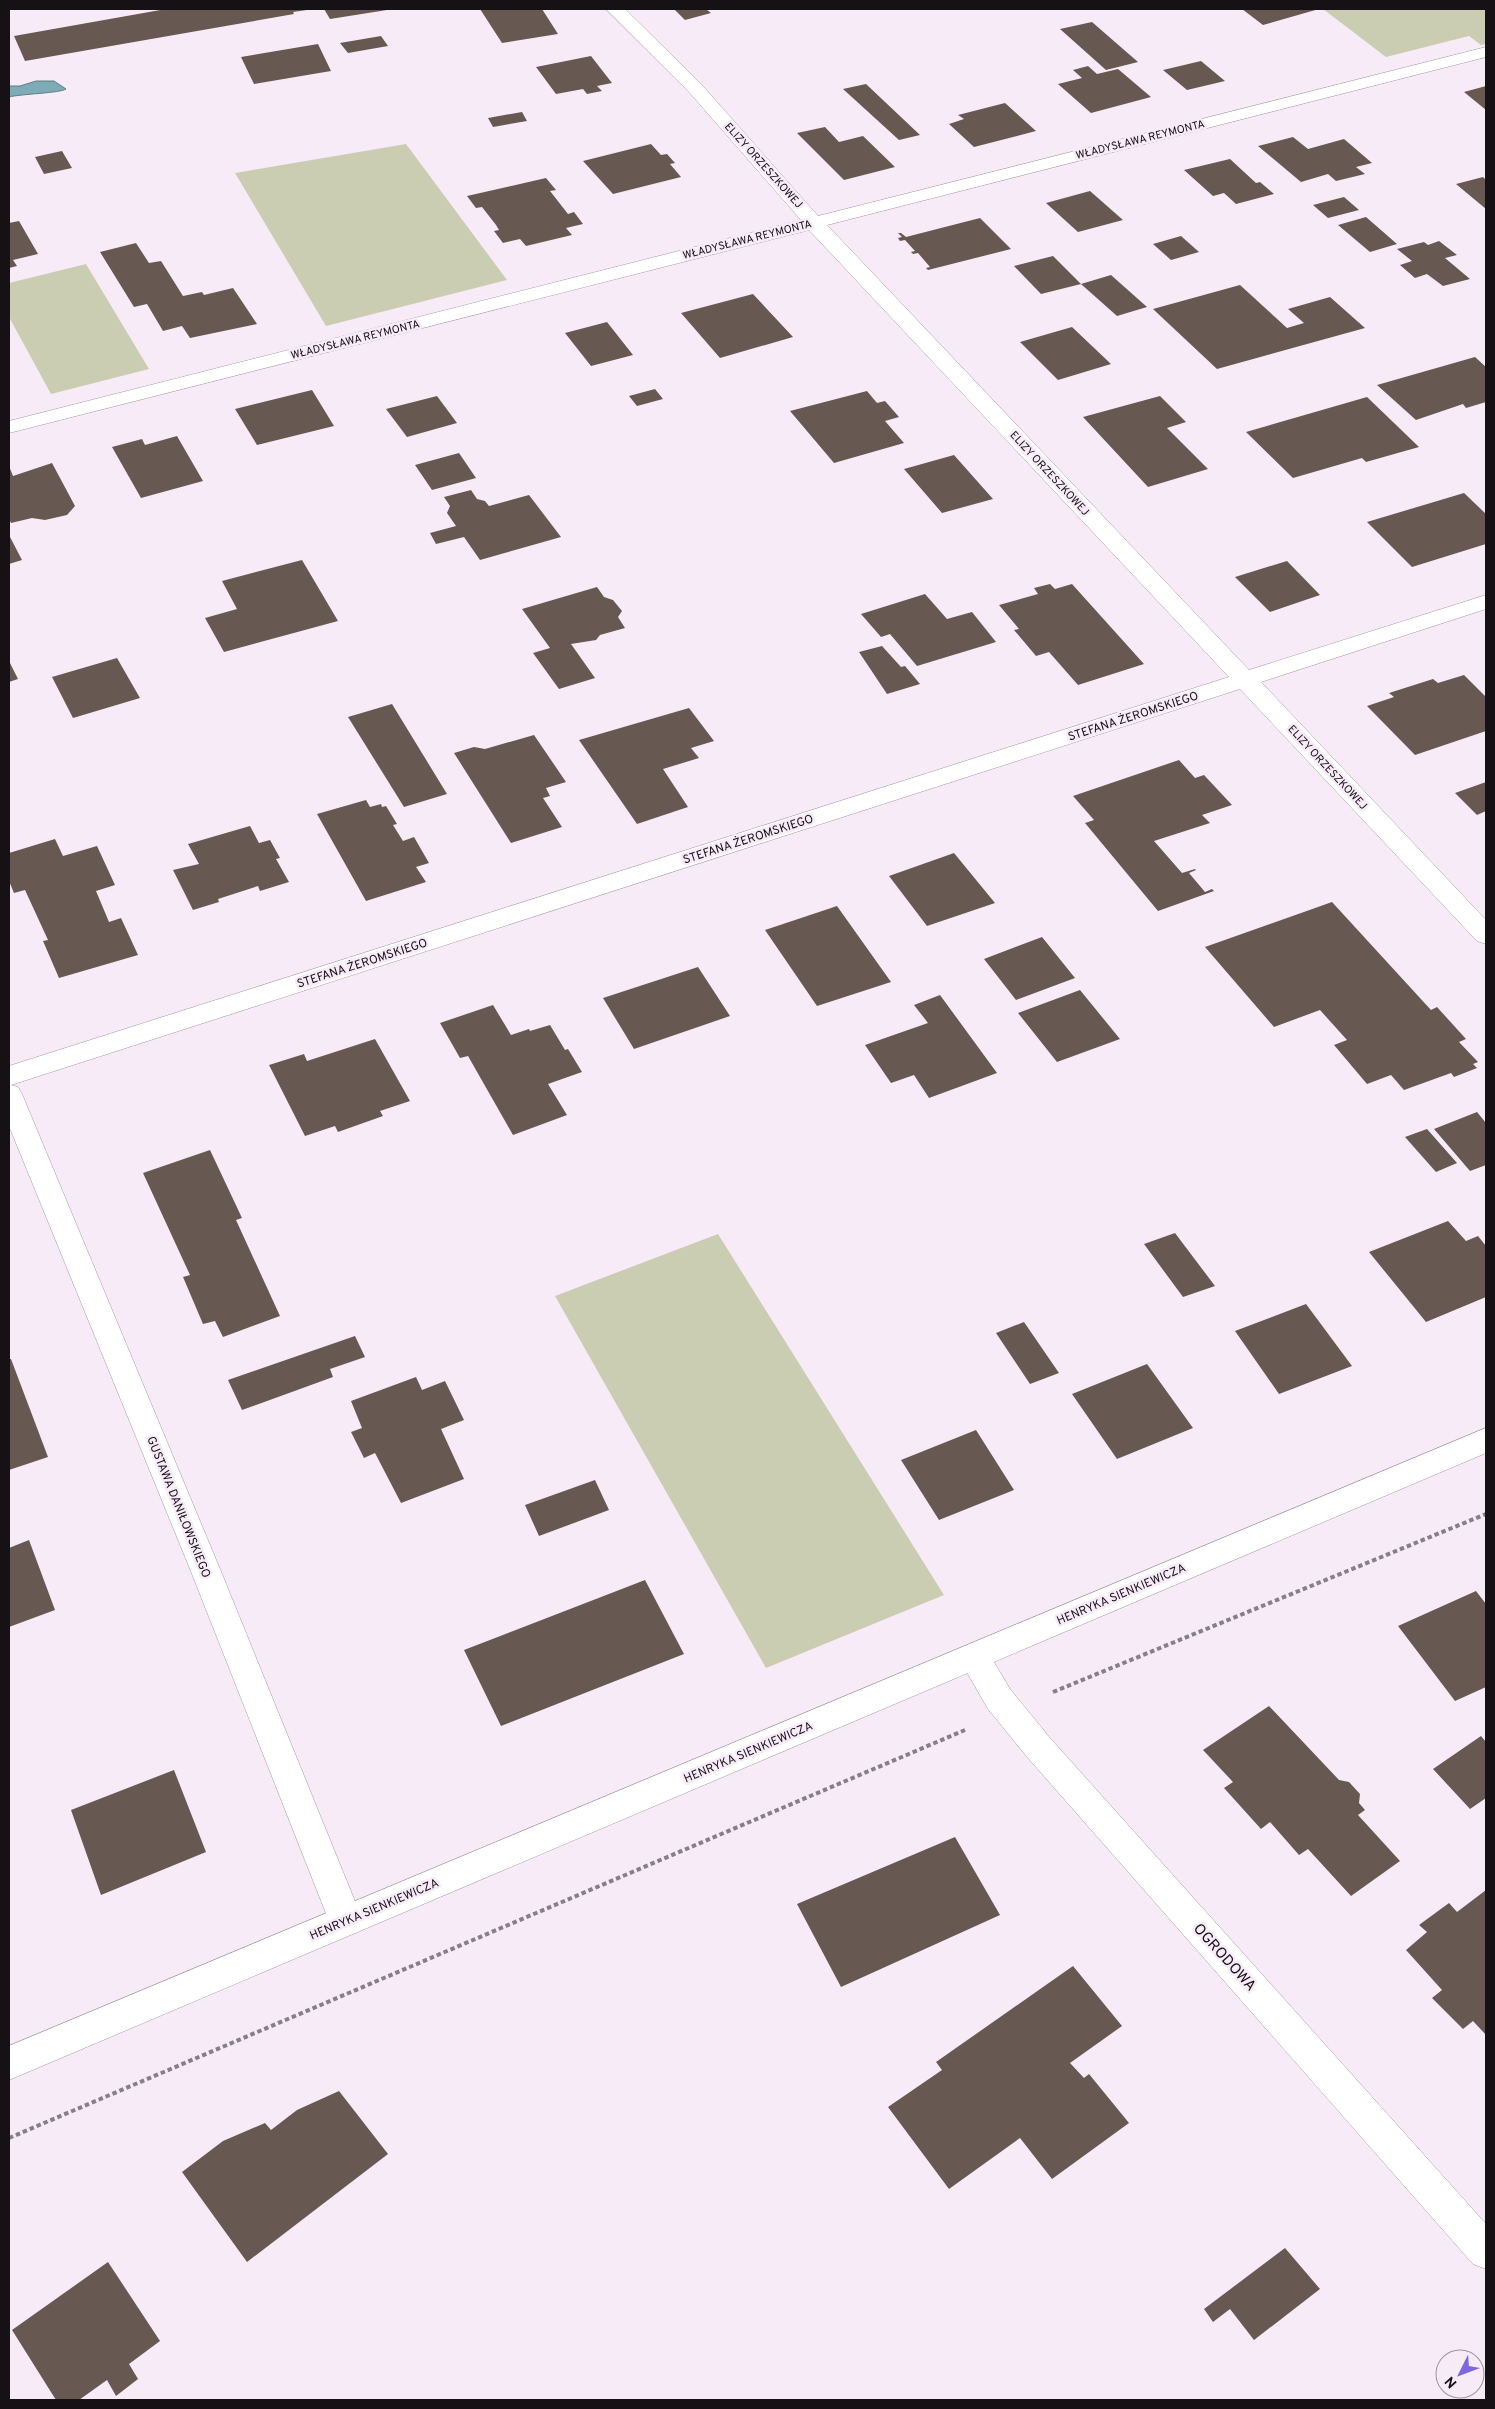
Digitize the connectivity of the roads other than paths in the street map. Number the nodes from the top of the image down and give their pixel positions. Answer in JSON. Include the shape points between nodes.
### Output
{"nodes":[{"id":1,"x":615,"y":9,"type":"edge"},
{"id":2,"x":1486,"y":52,"type":"edge"},
{"id":3,"x":813,"y":222,"type":"junction"},
{"id":4,"x":9,"y":427,"type":"edge"},
{"id":5,"x":1486,"y":602,"type":"edge"},
{"id":6,"x":1246,"y":680,"type":"junction"},
{"id":7,"x":1486,"y":935,"type":"edge"},
{"id":8,"x":9,"y":1076,"type":"edge"},
{"id":9,"x":9,"y":1094,"type":"edge"},
{"id":10,"x":1486,"y":1440,"type":"edge"},
{"id":11,"x":974,"y":1657,"type":"junction"},
{"id":12,"x":346,"y":1920,"type":"junction"},
{"id":13,"x":9,"y":2062,"type":"edge"},
{"id":14,"x":1486,"y":2251,"type":"edge"}],
"edges":[{"from":1,"to":3,"type":"street","name":"ELIZY ORZESZKOWEJ","via":[[695,88]]},
{"from":2,"to":3,"type":"street","name":"WŁADYSŁAWA REYMONTA"},
{"from":3,"to":4,"type":"street","name":"WŁADYSŁAWA REYMONTA"},
{"from":3,"to":6,"type":"street","name":"ELIZY ORZESZKOWEJ"},
{"from":5,"to":6,"type":"street","name":"STEFANA ŻEROMSKIEGO"},
{"from":6,"to":7,"type":"street","name":"ELIZY ORZESZKOWEJ"},
{"from":6,"to":8,"type":"street","name":"STEFANA ŻEROMSKIEGO"},
{"from":9,"to":12,"type":"street","name":"GUSTAWA DANIŁOWSKIEGO"},
{"from":10,"to":11,"type":"street","name":"HENRYKA SIENKIEWICZA"},
{"from":11,"to":12,"type":"street","name":"HENRYKA SIENKIEWICZA"},
{"from":11,"to":14,"type":"street","name":"OGRODOWA","via":[[1004,1705],[1039,1748]]},
{"from":12,"to":13,"type":"street","name":"HENRYKA SIENKIEWICZA"}]}
